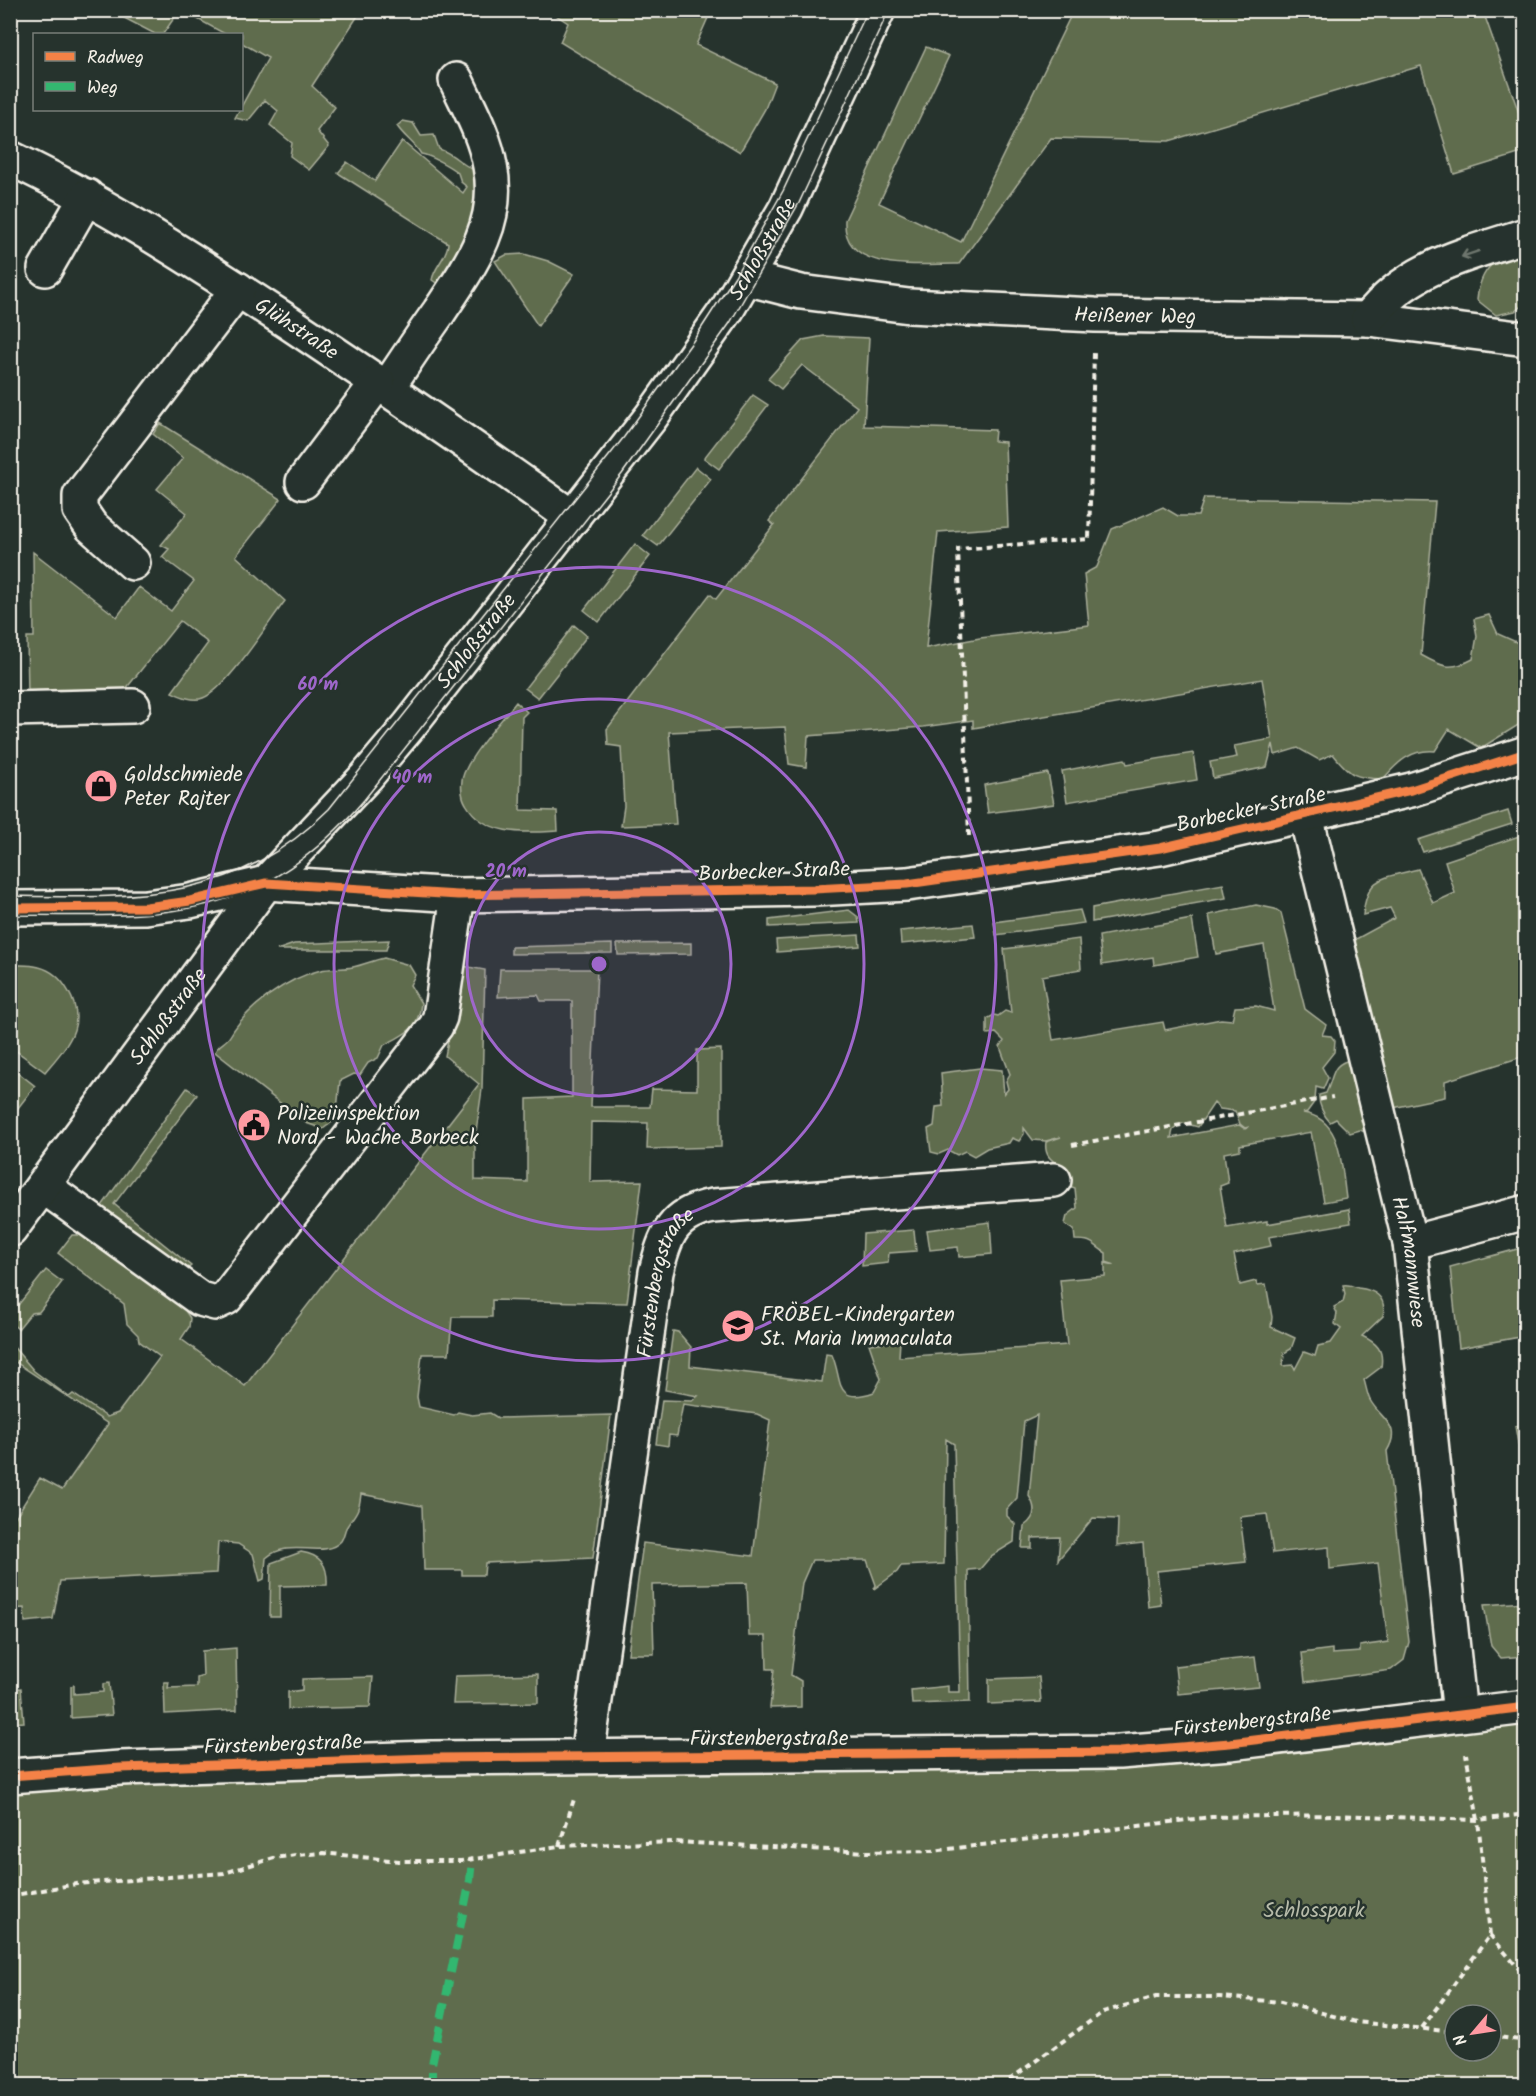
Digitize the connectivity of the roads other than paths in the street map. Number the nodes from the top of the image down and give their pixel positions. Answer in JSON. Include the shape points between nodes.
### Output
{"nodes":[{"id":1,"x":878,"y":10,"type":"edge"},
{"id":2,"x":456,"y":80,"type":"dead end"},
{"id":3,"x":10,"y":158,"type":"edge"},
{"id":4,"x":87,"y":196,"type":"junction"},
{"id":5,"x":1526,"y":235,"type":"edge"},
{"id":6,"x":45,"y":269,"type":"dead end"},
{"id":7,"x":746,"y":278,"type":"junction"},
{"id":8,"x":238,"y":289,"type":"junction"},
{"id":9,"x":1368,"y":319,"type":"junction"},
{"id":10,"x":1526,"y":339,"type":"edge"},
{"id":11,"x":382,"y":385,"type":"junction"},
{"id":12,"x":303,"y":482,"type":"dead end"},
{"id":13,"x":573,"y":518,"type":"junction"},
{"id":14,"x":133,"y":562,"type":"dead end"},
{"id":15,"x":133,"y":706,"type":"dead end"},
{"id":16,"x":10,"y":710,"type":"edge"},
{"id":17,"x":1526,"y":753,"type":"edge"},
{"id":18,"x":1306,"y":816,"type":"junction"},
{"id":19,"x":266,"y":884,"type":"junction"},
{"id":20,"x":458,"y":895,"type":"junction"},
{"id":21,"x":10,"y":908,"type":"edge"},
{"id":22,"x":1054,"y":1180,"type":"dead end"},
{"id":23,"x":43,"y":1186,"type":"junction"},
{"id":24,"x":1526,"y":1212,"type":"edge"},
{"id":25,"x":10,"y":1230,"type":"edge"},
{"id":26,"x":1410,"y":1243,"type":"junction"},
{"id":27,"x":1526,"y":1707,"type":"edge"},
{"id":28,"x":1460,"y":1715,"type":"junction"},
{"id":29,"x":587,"y":1756,"type":"junction"},
{"id":30,"x":10,"y":1776,"type":"edge"}],
"edges":[{"from":1,"to":7,"type":"street","name":"Schloßstraße","via":[[786,208]]},
{"from":2,"to":11,"type":"street","via":[[490,165],[490,217],[482,244],[469,267]]},
{"from":3,"to":4,"type":"street","name":"Glühstraße"},
{"from":4,"to":6,"type":"street"},
{"from":4,"to":8,"type":"street","name":"Glühstraße"},
{"from":5,"to":9,"type":"street","one_way":true,"via":[[1420,273],[1395,290]]},
{"from":7,"to":9,"type":"street","name":"Heißener Weg","via":[[775,287],[866,302],[1095,315]]},
{"from":7,"to":13,"type":"street","name":"Schloßstraße","via":[[675,386]]},
{"from":8,"to":11,"type":"street","name":"Glühstraße"},
{"from":8,"to":14,"type":"street","via":[[80,496],[80,510],[91,526]]},
{"from":9,"to":10,"type":"street","name":"Heißener Weg"},
{"from":11,"to":12,"type":"street"},
{"from":11,"to":13,"type":"street","name":"Glühstraße"},
{"from":13,"to":19,"type":"street","name":"Schloßstraße","via":[[409,726]]},
{"from":15,"to":16,"type":"street"},
{"from":17,"to":18,"type":"street","name":"Borbecker Straße","via":[[1411,790]]},
{"from":18,"to":20,"type":"street","name":"Borbecker Straße","via":[[1160,848],[907,884]]},
{"from":18,"to":26,"type":"street","name":"Halfmannwiese"},
{"from":19,"to":20,"type":"street","name":"Borbecker Straße"},
{"from":19,"to":21,"type":"street","name":"Borbecker Straße","via":[[146,907]]},
{"from":19,"to":23,"type":"street","name":"Schloßstraße"},
{"from":20,"to":23,"type":"street","via":[[436,1026],[226,1298],[215,1303],[200,1299]]},
{"from":22,"to":29,"type":"street","name":"Fürstenbergstraße","via":[[713,1206],[676,1222],[656,1272]]},
{"from":23,"to":25,"type":"street","name":"Schloßstraße"},
{"from":24,"to":26,"type":"street"},
{"from":26,"to":28,"type":"street","name":"Halfmannwiese"},
{"from":27,"to":28,"type":"street","name":"Fürstenbergstraße"},
{"from":28,"to":29,"type":"street","name":"Fürstenbergstraße","via":[[1230,1743],[1119,1752]]},
{"from":29,"to":30,"type":"street","name":"Fürstenbergstraße","via":[[280,1762]]}]}
